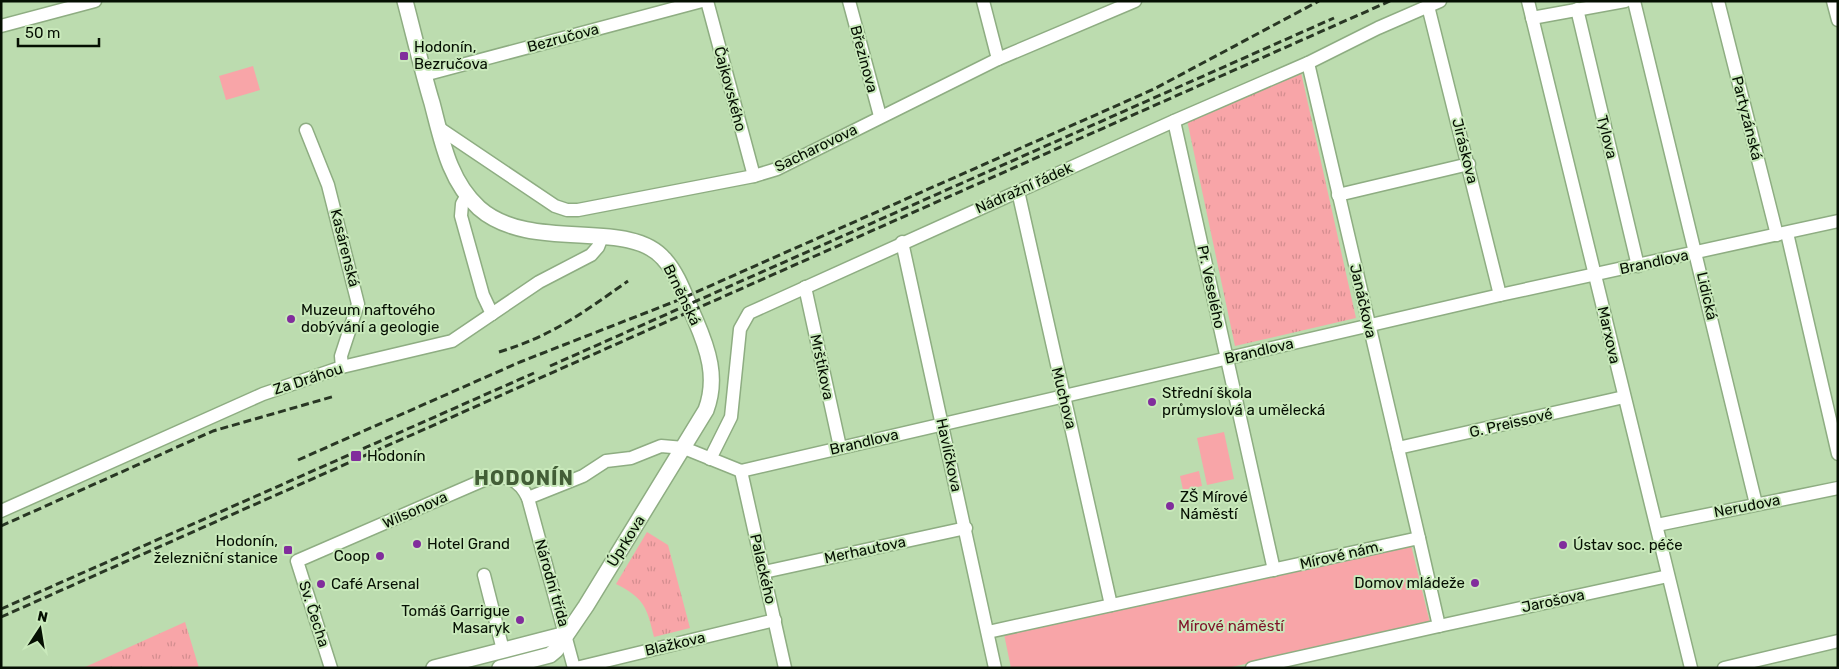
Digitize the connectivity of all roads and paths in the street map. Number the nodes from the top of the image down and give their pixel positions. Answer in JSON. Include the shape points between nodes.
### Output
{"nodes":[{"id":1,"x":95,"y":1,"type":"edge"},
{"id":2,"x":405,"y":1,"type":"edge"},
{"id":3,"x":702,"y":1,"type":"edge"},
{"id":4,"x":707,"y":1,"type":"edge"},
{"id":5,"x":849,"y":1,"type":"edge"},
{"id":6,"x":983,"y":1,"type":"edge"},
{"id":7,"x":1136,"y":1,"type":"edge"},
{"id":8,"x":1440,"y":1,"type":"edge"},
{"id":9,"x":1528,"y":1,"type":"edge"},
{"id":10,"x":1625,"y":1,"type":"edge"},
{"id":11,"x":1634,"y":1,"type":"edge"},
{"id":12,"x":1718,"y":1,"type":"edge"},
{"id":13,"x":1833,"y":1,"type":"edge"},
{"id":14,"x":1112,"y":6,"type":"edge"},
{"id":15,"x":1428,"y":6,"type":"junction"},
{"id":16,"x":52,"y":7,"type":"edge"},
{"id":17,"x":1577,"y":9,"type":"junction"},
{"id":18,"x":1532,"y":18,"type":"junction"},
{"id":19,"x":1838,"y":20,"type":"edge"},
{"id":20,"x":1,"y":26,"type":"edge"},
{"id":21,"x":998,"y":59,"type":"junction"},
{"id":22,"x":1308,"y":63,"type":"junction"},
{"id":23,"x":424,"y":75,"type":"junction"},
{"id":24,"x":880,"y":116,"type":"junction"},
{"id":25,"x":1174,"y":120,"type":"junction"},
{"id":26,"x":439,"y":128,"type":"junction"},
{"id":27,"x":306,"y":130,"type":"dead end"},
{"id":28,"x":1469,"y":164,"type":"junction"},
{"id":29,"x":754,"y":176,"type":"junction"},
{"id":30,"x":1018,"y":191,"type":"junction"},
{"id":31,"x":467,"y":195,"type":"junction"},
{"id":32,"x":1338,"y":195,"type":"junction"},
{"id":33,"x":1838,"y":221,"type":"edge"},
{"id":34,"x":1782,"y":234,"type":"junction"},
{"id":35,"x":602,"y":237,"type":"junction"},
{"id":36,"x":902,"y":242,"type":"junction"},
{"id":37,"x":1697,"y":253,"type":"junction"},
{"id":38,"x":1638,"y":266,"type":"junction"},
{"id":39,"x":1596,"y":276,"type":"junction"},
{"id":40,"x":805,"y":287,"type":"junction"},
{"id":41,"x":1500,"y":295,"type":"junction"},
{"id":42,"x":492,"y":314,"type":"junction"},
{"id":43,"x":1368,"y":326,"type":"junction"},
{"id":44,"x":1227,"y":358,"type":"junction"},
{"id":45,"x":342,"y":367,"type":"junction"},
{"id":46,"x":1062,"y":396,"type":"junction"},
{"id":47,"x":1624,"y":397,"type":"junction"},
{"id":48,"x":943,"y":424,"type":"junction"},
{"id":49,"x":840,"y":447,"type":"junction"},
{"id":50,"x":684,"y":448,"type":"junction"},
{"id":51,"x":1398,"y":448,"type":"junction"},
{"id":52,"x":1838,"y":454,"type":"edge"},
{"id":53,"x":710,"y":459,"type":"junction"},
{"id":54,"x":740,"y":471,"type":"junction"},
{"id":55,"x":1838,"y":488,"type":"edge"},
{"id":56,"x":528,"y":498,"type":"junction"},
{"id":57,"x":1756,"y":504,"type":"junction"},
{"id":58,"x":1,"y":512,"type":"edge"},
{"id":59,"x":1656,"y":525,"type":"junction"},
{"id":60,"x":966,"y":528,"type":"junction"},
{"id":61,"x":1419,"y":538,"type":"junction"},
{"id":62,"x":297,"y":561,"type":"joint"},
{"id":63,"x":1274,"y":570,"type":"junction"},
{"id":64,"x":764,"y":572,"type":"junction"},
{"id":65,"x":484,"y":575,"type":"dead end"},
{"id":66,"x":1668,"y":576,"type":"junction"},
{"id":67,"x":1111,"y":605,"type":"junction"},
{"id":68,"x":775,"y":620,"type":"junction"},
{"id":69,"x":1439,"y":626,"type":"junction"},
{"id":70,"x":988,"y":632,"type":"junction"},
{"id":71,"x":566,"y":634,"type":"junction"},
{"id":72,"x":1838,"y":641,"type":"edge"},
{"id":73,"x":503,"y":650,"type":"junction"},
{"id":74,"x":1294,"y":663,"type":"edge"},
{"id":75,"x":331,"y":668,"type":"edge"},
{"id":76,"x":434,"y":668,"type":"edge"},
{"id":77,"x":500,"y":668,"type":"edge"},
{"id":78,"x":575,"y":668,"type":"edge"},
{"id":79,"x":785,"y":668,"type":"edge"},
{"id":80,"x":995,"y":668,"type":"edge"},
{"id":81,"x":1252,"y":668,"type":"edge"},
{"id":82,"x":1692,"y":668,"type":"edge"},
{"id":83,"x":1724,"y":668,"type":"edge"}],
"edges":[{"from":1,"to":16,"type":"street"},
{"from":2,"to":23,"type":"main road","name":"Brněnská"},
{"from":3,"to":23,"type":"street","name":"Bezručova"},
{"from":4,"to":29,"type":"street","name":"Čajkovského"},
{"from":5,"to":24,"type":"street","name":"Březinova"},
{"from":6,"to":21,"type":"street"},
{"from":7,"to":14,"type":"street","name":"Sacharovova"},
{"from":8,"to":15,"type":"street","name":"Nádražní řádek"},
{"from":9,"to":18,"type":"street","name":"Marxova"},
{"from":10,"to":17,"type":"street"},
{"from":11,"to":37,"type":"street","name":"Lidická"},
{"from":12,"to":34,"type":"street","name":"Partyzánská"},
{"from":13,"to":19,"type":"street"},
{"from":14,"to":21,"type":"street","name":"Sacharovova"},
{"from":15,"to":22,"type":"street","name":"Nádražní řádek"},
{"from":15,"to":28,"type":"street","name":"Jiráskova"},
{"from":16,"to":20,"type":"street"},
{"from":17,"to":18,"type":"street"},
{"from":17,"to":38,"type":"street","name":"Tylova"},
{"from":18,"to":39,"type":"street","name":"Marxova"},
{"from":21,"to":24,"type":"street","name":"Sacharovova"},
{"from":22,"to":25,"type":"street","name":"Nádražní řádek"},
{"from":22,"to":32,"type":"street","name":"Janáčkova"},
{"from":23,"to":26,"type":"main road","name":"Brněnská"},
{"from":24,"to":29,"type":"street","name":"Sacharovova","via":[[798,161]]},
{"from":25,"to":30,"type":"street","name":"Nádražní řádek"},
{"from":25,"to":44,"type":"street","name":"Pr. Veselého"},
{"from":26,"to":29,"type":"street","name":"Sacharovova","via":[[555,206],[567,210]]},
{"from":26,"to":31,"type":"main road","name":"Brněnská","via":[[451,168]]},
{"from":27,"to":45,"type":"street","name":"Kasárenská","via":[[328,186],[358,304],[341,356]]},
{"from":28,"to":32,"type":"street"},
{"from":28,"to":41,"type":"street","name":"Jiráskova"},
{"from":30,"to":36,"type":"street","name":"Nádražní řádek"},
{"from":30,"to":46,"type":"street","name":"Muchova"},
{"from":31,"to":35,"type":"main road","name":"Brněnská","via":[[490,217],[521,229]]},
{"from":31,"to":42,"type":"street","via":[[461,216],[483,295]]},
{"from":32,"to":43,"type":"street","name":"Janáčkova"},
{"from":33,"to":34,"type":"street","name":"Brandlova"},
{"from":34,"to":37,"type":"street","name":"Brandlova"},
{"from":34,"to":52,"type":"street","name":"Partyzánská"},
{"from":35,"to":42,"type":"street","name":"Za Dráhou","via":[[591,255],[539,282]]},
{"from":35,"to":50,"type":"main road","name":"Brněnská","via":[[634,240],[664,258],[703,336],[712,369],[711,395]]},
{"from":36,"to":40,"type":"street","name":"Nádražní řádek"},
{"from":36,"to":48,"type":"street","name":"Havlíčkova"},
{"from":37,"to":38,"type":"street","name":"Brandlova"},
{"from":37,"to":57,"type":"street","name":"Lidická"},
{"from":38,"to":39,"type":"street","name":"Brandlova"},
{"from":39,"to":41,"type":"street","name":"Brandlova"},
{"from":39,"to":47,"type":"street","name":"Marxova"},
{"from":40,"to":49,"type":"street","name":"Mrštíkova"},
{"from":40,"to":53,"type":"street","name":"Nádražní řádek","via":[[745,317],[740,329],[731,417]]},
{"from":41,"to":43,"type":"street","name":"Brandlova"},
{"from":42,"to":45,"type":"street","name":"Za Dráhou","via":[[440,345]]},
{"from":43,"to":44,"type":"street","name":"Brandlova"},
{"from":43,"to":51,"type":"street","name":"Janáčkova"},
{"from":44,"to":46,"type":"street","name":"Brandlova"},
{"from":44,"to":63,"type":"street","name":"Pr. Veselého"},
{"from":45,"to":58,"type":"street","name":"Za Dráhou","via":[[263,394]]},
{"from":46,"to":48,"type":"street","name":"Brandlova"},
{"from":46,"to":67,"type":"street","name":"Muchova"},
{"from":47,"to":51,"type":"street","name":"G. Preissové"},
{"from":47,"to":59,"type":"street","name":"Marxova"},
{"from":48,"to":49,"type":"street","name":"Brandlova"},
{"from":48,"to":60,"type":"street","name":"Havlíčkova"},
{"from":49,"to":54,"type":"street","name":"Brandlova"},
{"from":50,"to":53,"type":"street"},
{"from":50,"to":56,"type":"street","via":[[661,446],[631,458],[606,461],[583,476]]},
{"from":50,"to":71,"type":"main road","name":"Úprkova"},
{"from":51,"to":61,"type":"street","name":"Janáčkova"},
{"from":53,"to":54,"type":"street"},
{"from":54,"to":64,"type":"street","name":"Palackého"},
{"from":55,"to":57,"type":"street","name":"Nerudova"},
{"from":56,"to":62,"type":"street","name":"Wilsonova","via":[[524,489],[509,477],[486,479]]},
{"from":56,"to":71,"type":"street","name":"Národní třída"},
{"from":57,"to":59,"type":"street","name":"Nerudova"},
{"from":59,"to":66,"type":"street","name":"Marxova"},
{"from":60,"to":64,"type":"street","name":"Merhautova"},
{"from":60,"to":70,"type":"street","name":"Havlíčkova"},
{"from":61,"to":63,"type":"street","name":"Mírové nám."},
{"from":61,"to":69,"type":"street"},
{"from":62,"to":75,"type":"street","name":"Sv. Čecha"},
{"from":63,"to":67,"type":"street","name":"Mírové nám."},
{"from":64,"to":68,"type":"street","name":"Palackého"},
{"from":65,"to":73,"type":"street"},
{"from":66,"to":69,"type":"street","name":"Jarošova"},
{"from":66,"to":82,"type":"street","name":"Marxova"},
{"from":67,"to":70,"type":"street","name":"Mírové nám."},
{"from":68,"to":78,"type":"street","name":"Blažkova"},
{"from":68,"to":79,"type":"street","name":"Palackého"},
{"from":69,"to":74,"type":"street"},
{"from":70,"to":80,"type":"street","name":"Havlíčkova"},
{"from":71,"to":73,"type":"main road"},
{"from":71,"to":77,"type":"main road","name":"Úprkova","via":[[550,655]]},
{"from":71,"to":78,"type":"street","name":"Národní třída"},
{"from":72,"to":83,"type":"street"},
{"from":73,"to":76,"type":"main road"},
{"from":74,"to":81,"type":"street"}]}
